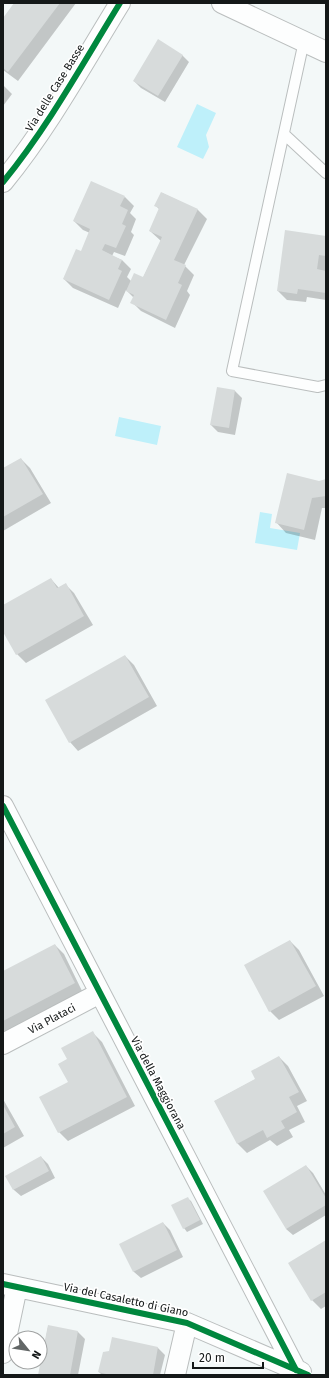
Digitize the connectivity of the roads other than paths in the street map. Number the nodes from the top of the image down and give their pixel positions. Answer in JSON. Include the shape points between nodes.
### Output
{"nodes":[{"id":1,"x":120,"y":3,"type":"edge"},
{"id":2,"x":222,"y":3,"type":"edge"},
{"id":3,"x":304,"y":41,"type":"junction"},
{"id":4,"x":326,"y":52,"type":"edge"},
{"id":5,"x":284,"y":134,"type":"junction"},
{"id":6,"x":326,"y":173,"type":"edge"},
{"id":7,"x":3,"y":182,"type":"edge"},
{"id":8,"x":326,"y":385,"type":"edge"},
{"id":9,"x":3,"y":806,"type":"edge"},
{"id":10,"x":100,"y":993,"type":"junction"},
{"id":11,"x":3,"y":1044,"type":"edge"},
{"id":12,"x":10,"y":1285,"type":"edge"},
{"id":13,"x":187,"y":1323,"type":"junction"},
{"id":14,"x":3,"y":1353,"type":"edge"},
{"id":15,"x":302,"y":1372,"type":"edge"},
{"id":16,"x":175,"y":1375,"type":"edge"}],
"edges":[{"from":1,"to":7,"type":"street","name":"Via delle Case Basse","via":[[63,96]]},
{"from":2,"to":3,"type":"street"},
{"from":3,"to":4,"type":"street"},
{"from":3,"to":5,"type":"lane"},
{"from":5,"to":6,"type":"lane"},
{"from":5,"to":8,"type":"lane","via":[[232,371],[318,387]]},
{"from":9,"to":10,"type":"street","name":"Via della Maggiorana"},
{"from":10,"to":11,"type":"street","name":"Via Plataci"},
{"from":10,"to":15,"type":"street","name":"Via della Maggiorana"},
{"from":12,"to":13,"type":"street","name":"Via del Casaletto di Giano"},
{"from":12,"to":14,"type":"street"},
{"from":13,"to":15,"type":"street","name":"Via del Casaletto di Giano"},
{"from":13,"to":16,"type":"street"}]}
